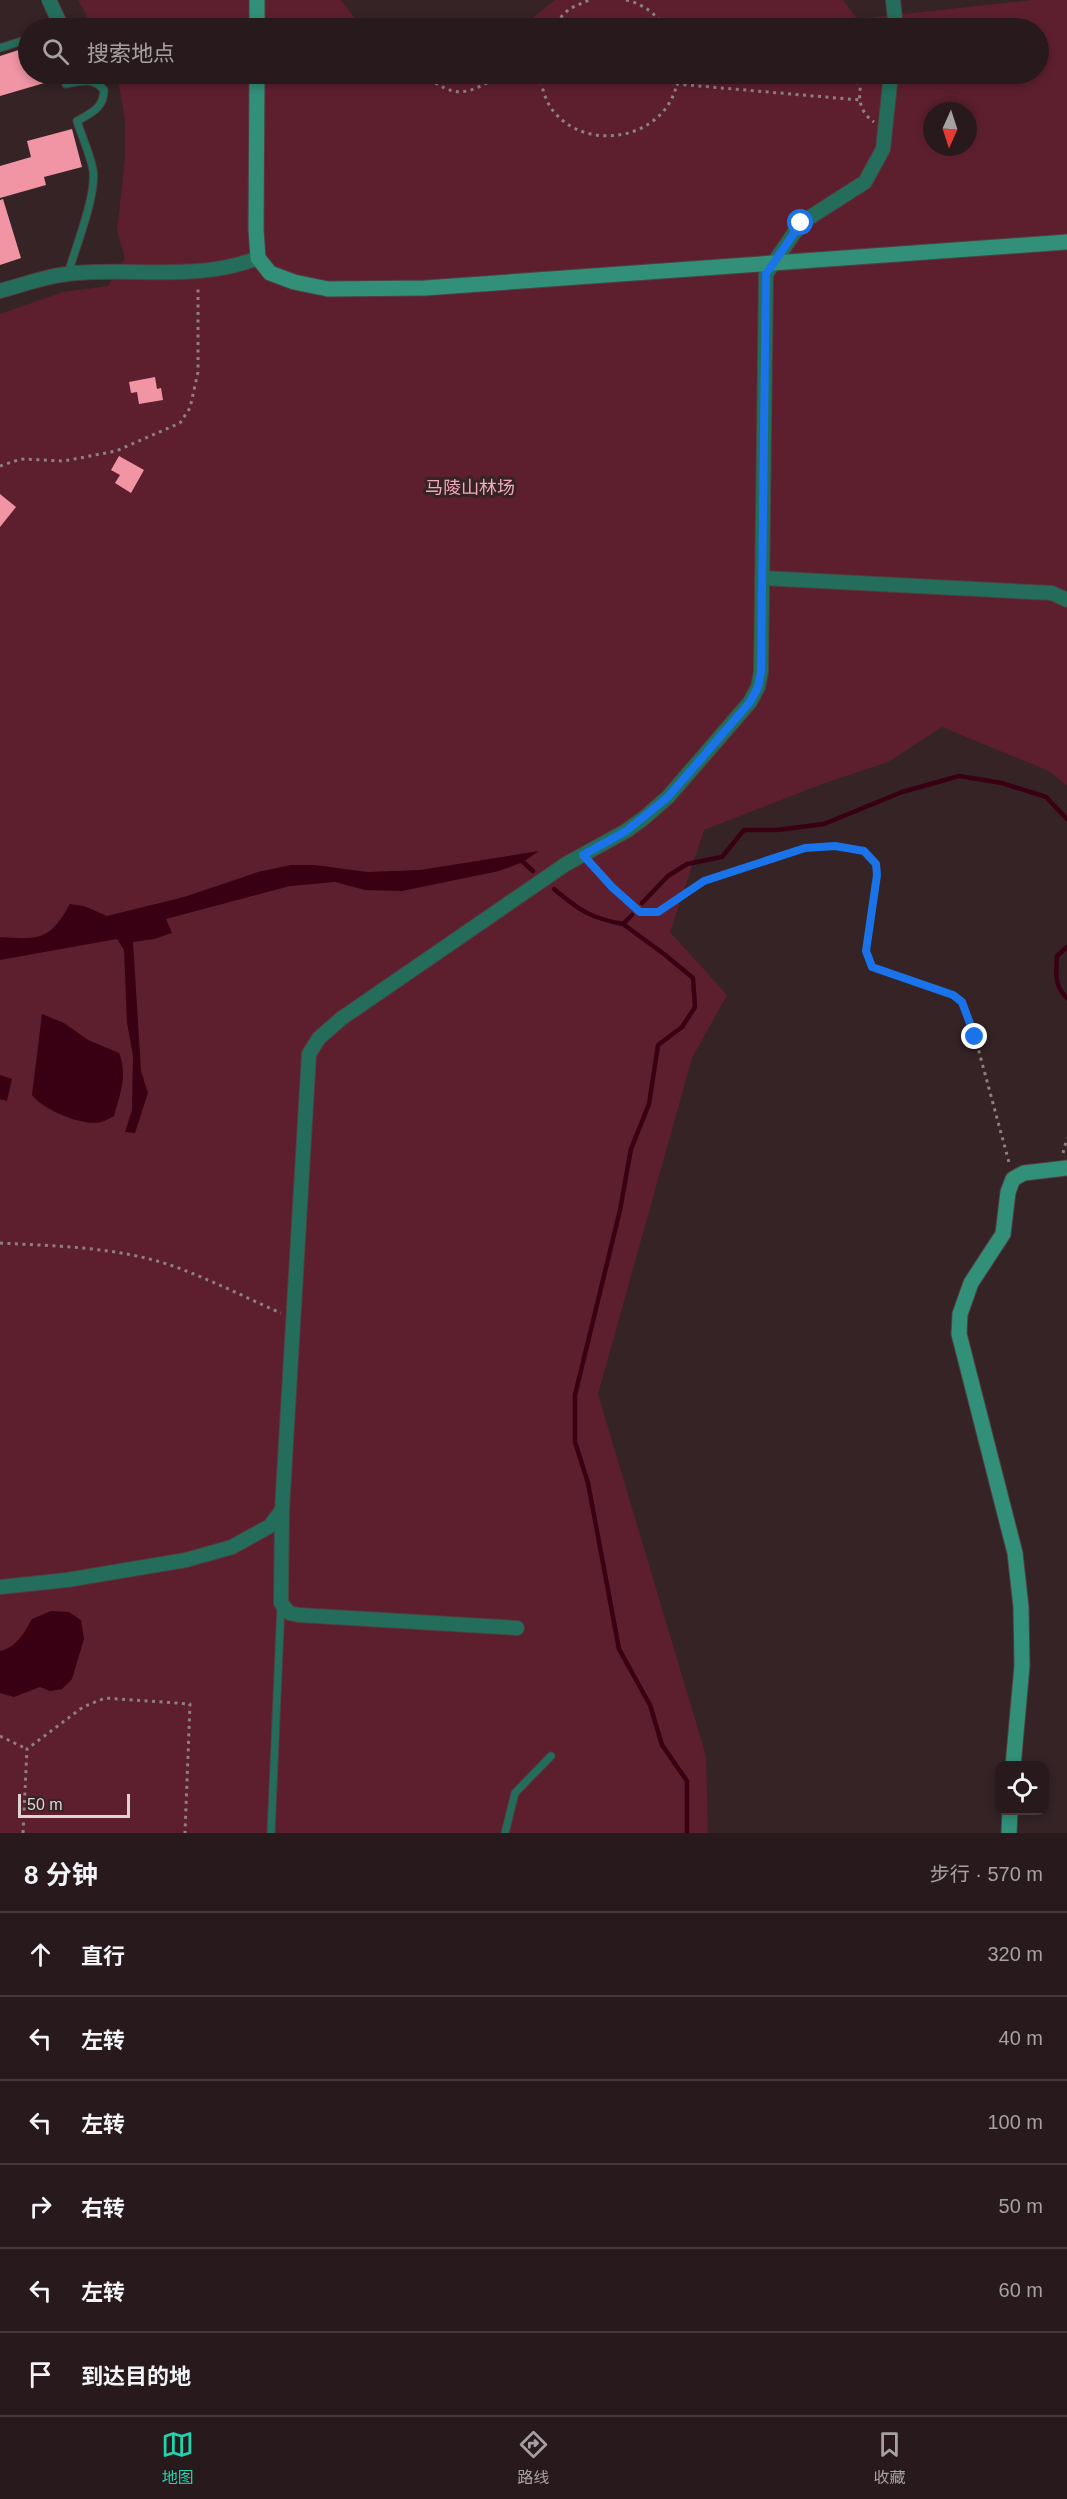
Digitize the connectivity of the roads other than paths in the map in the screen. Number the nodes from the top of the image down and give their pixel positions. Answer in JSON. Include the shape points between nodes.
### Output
{"nodes":[{"id":1,"x":50,"y":0,"type":"edge"},
{"id":2,"x":257,"y":0,"type":"edge"},
{"id":3,"x":893,"y":0,"type":"edge"},
{"id":4,"x":57,"y":18,"type":"edge"},
{"id":5,"x":257,"y":18,"type":"edge"},
{"id":6,"x":895,"y":18,"type":"edge"},
{"id":7,"x":18,"y":42,"type":"edge"},
{"id":8,"x":0,"y":48,"type":"edge"},
{"id":9,"x":99,"y":84,"type":"edge"},
{"id":10,"x":257,"y":84,"type":"edge"},
{"id":11,"x":890,"y":84,"type":"edge"},
{"id":12,"x":1067,"y":242,"type":"edge"},
{"id":13,"x":258,"y":258,"type":"junction"},
{"id":14,"x":773,"y":262,"type":"junction"},
{"id":15,"x":68,"y":274,"type":"junction"},
{"id":16,"x":0,"y":291,"type":"edge"},
{"id":17,"x":762,"y":578,"type":"junction"},
{"id":18,"x":1067,"y":600,"type":"edge"},
{"id":19,"x":1067,"y":1168,"type":"edge"},
{"id":20,"x":282,"y":1510,"type":"junction"},
{"id":21,"x":0,"y":1587,"type":"edge"},
{"id":22,"x":281,"y":1603,"type":"junction"},
{"id":23,"x":517,"y":1628,"type":"dead end"},
{"id":24,"x":551,"y":1756,"type":"dead end"},
{"id":25,"x":1013,"y":1761,"type":"edge"},
{"id":26,"x":1010,"y":1815,"type":"edge"},
{"id":27,"x":271,"y":1833,"type":"edge"},
{"id":28,"x":505,"y":1833,"type":"edge"},
{"id":29,"x":1009,"y":1833,"type":"edge"}],
"edges":[{"from":1,"to":4,"type":"street"},
{"from":2,"to":5,"type":"street"},
{"from":3,"to":6,"type":"street"},
{"from":7,"to":8,"type":"lane"},
{"from":9,"to":15,"type":"lane","via":[[104,98],[99,107],[77,121],[93,181]]},
{"from":10,"to":13,"type":"street"},
{"from":11,"to":14,"type":"street","via":[[883,149],[865,182],[801,223]]},
{"from":12,"to":14,"type":"street"},
{"from":13,"to":14,"type":"street","via":[[270,273],[328,289],[425,288]]},
{"from":13,"to":15,"type":"street","via":[[237,266],[198,271]]},
{"from":14,"to":17,"type":"street","via":[[765,285]]},
{"from":15,"to":16,"type":"street"},
{"from":17,"to":18,"type":"street","via":[[1052,592]]},
{"from":17,"to":20,"type":"street","via":[[758,687],[750,702],[668,797],[626,831],[583,855],[342,1018],[319,1038],[309,1054]]},
{"from":19,"to":25,"type":"street","via":[[1024,1173],[1013,1179],[1003,1234],[971,1282],[958,1334],[1015,1552],[1022,1666]]},
{"from":20,"to":21,"type":"street","via":[[270,1526],[232,1547],[186,1560]]},
{"from":20,"to":22,"type":"street"},
{"from":22,"to":23,"type":"street","via":[[289,1613],[299,1615]]},
{"from":22,"to":27,"type":"lane"},
{"from":24,"to":28,"type":"lane","via":[[515,1793]]},
{"from":26,"to":29,"type":"street"}]}
